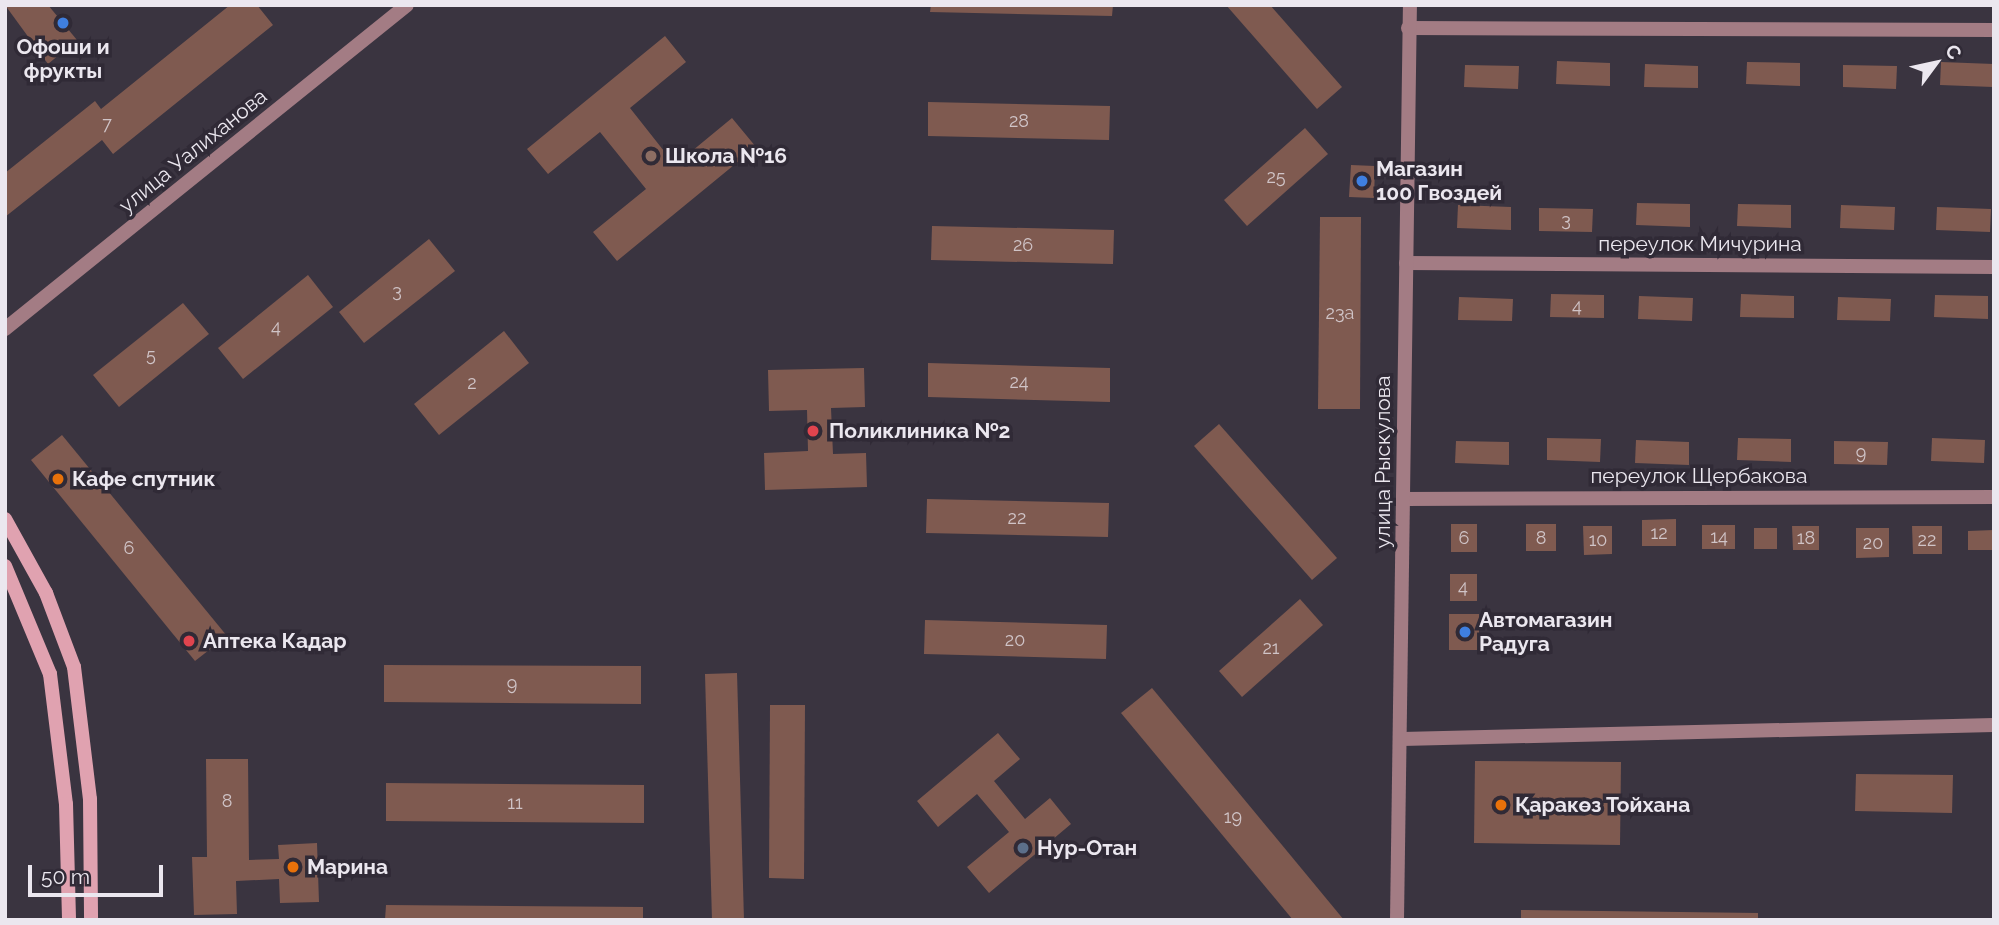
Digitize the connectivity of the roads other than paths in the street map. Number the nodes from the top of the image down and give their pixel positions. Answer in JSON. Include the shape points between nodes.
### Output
{"nodes":[{"id":1,"x":407,"y":5,"type":"edge"},
{"id":2,"x":1410,"y":5,"type":"edge"},
{"id":3,"x":1408,"y":28,"type":"junction"},
{"id":4,"x":1994,"y":30,"type":"edge"},
{"id":5,"x":1406,"y":263,"type":"junction"},
{"id":6,"x":1994,"y":267,"type":"edge"},
{"id":7,"x":5,"y":329,"type":"edge"},
{"id":8,"x":1994,"y":497,"type":"edge"},
{"id":9,"x":1404,"y":499,"type":"junction"},
{"id":10,"x":5,"y":519,"type":"edge"},
{"id":11,"x":5,"y":566,"type":"edge"},
{"id":12,"x":1994,"y":724,"type":"edge"},
{"id":13,"x":1402,"y":739,"type":"junction"},
{"id":14,"x":69,"y":920,"type":"edge"},
{"id":15,"x":92,"y":920,"type":"edge"},
{"id":16,"x":1397,"y":920,"type":"edge"}],
"edges":[{"from":1,"to":7,"type":"street","name":"улица Уалиханова"},
{"from":2,"to":3,"type":"street","name":"улица Рыскулова"},
{"from":3,"to":4,"type":"street"},
{"from":3,"to":5,"type":"street","name":"улица Рыскулова"},
{"from":5,"to":6,"type":"street","name":"переулок Мичурина"},
{"from":5,"to":9,"type":"street","name":"улица Рыскулова"},
{"from":8,"to":9,"type":"street","name":"переулок Щербакова"},
{"from":9,"to":13,"type":"street","name":"улица Рыскулова"},
{"from":10,"to":15,"type":"main road","via":[[46,593],[74,667],[90,799]]},
{"from":11,"to":14,"type":"main road","via":[[50,674],[66,804]]},
{"from":12,"to":13,"type":"street"},
{"from":13,"to":16,"type":"street","name":"улица Рыскулова"}]}
